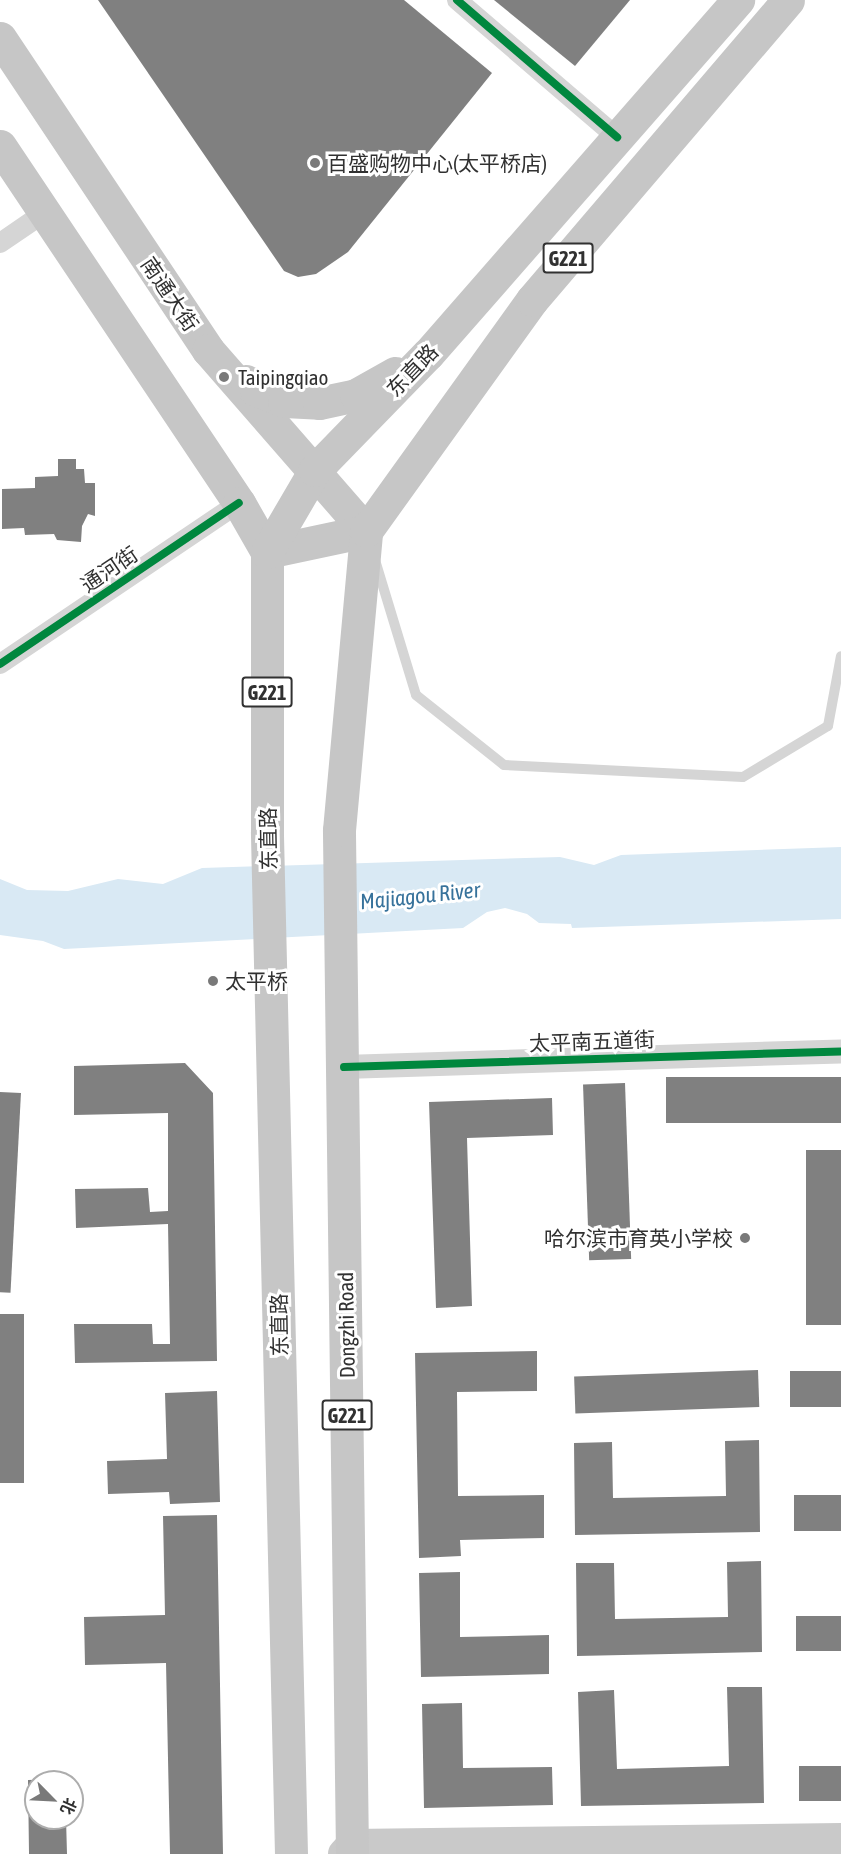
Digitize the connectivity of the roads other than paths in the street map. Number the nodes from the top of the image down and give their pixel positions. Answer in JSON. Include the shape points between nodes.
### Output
{"nodes":[{"id":1,"x":457,"y":0,"type":"edge"},
{"id":2,"x":738,"y":0,"type":"edge"},
{"id":3,"x":788,"y":0,"type":"edge"},
{"id":4,"x":0,"y":38,"type":"edge"},
{"id":5,"x":617,"y":136,"type":"junction"},
{"id":6,"x":0,"y":146,"type":"edge"},
{"id":7,"x":44,"y":213,"type":"junction"},
{"id":8,"x":0,"y":243,"type":"edge"},
{"id":9,"x":208,"y":350,"type":"junction"},
{"id":10,"x":428,"y":354,"type":"junction"},
{"id":11,"x":315,"y":470,"type":"junction"},
{"id":12,"x":239,"y":503,"type":"junction"},
{"id":13,"x":366,"y":531,"type":"junction"},
{"id":14,"x":267,"y":552,"type":"junction"},
{"id":15,"x":841,"y":656,"type":"edge"},
{"id":16,"x":0,"y":664,"type":"edge"},
{"id":17,"x":841,"y":1052,"type":"edge"},
{"id":18,"x":344,"y":1067,"type":"junction"},
{"id":19,"x":841,"y":1839,"type":"edge"},
{"id":20,"x":349,"y":1851,"type":"edge"},
{"id":21,"x":291,"y":1854,"type":"edge"}],
"edges":[{"from":1,"to":5,"type":"street"},
{"from":2,"to":5,"type":"highway","name":"东直路"},
{"from":3,"to":13,"type":"highway","number":"G221","via":[[532,300]]},
{"from":4,"to":9,"type":"highway","name":"南通大街"},
{"from":5,"to":10,"type":"highway","name":"东直路"},
{"from":6,"to":7,"type":"highway"},
{"from":7,"to":8,"type":"street"},
{"from":7,"to":12,"type":"highway"},
{"from":9,"to":10,"type":"highway","via":[[256,390],[284,401],[319,403],[356,395]]},
{"from":9,"to":11,"type":"highway","name":"南通大街"},
{"from":10,"to":11,"type":"highway","name":"东直路"},
{"from":11,"to":13,"type":"highway","name":"南通大街"},
{"from":11,"to":14,"type":"highway","name":"东直路"},
{"from":12,"to":14,"type":"highway"},
{"from":12,"to":16,"type":"street","name":"通河街"},
{"from":13,"to":14,"type":"highway"},
{"from":13,"to":15,"type":"lane","via":[[416,695],[504,765],[743,777],[828,726]]},
{"from":13,"to":18,"type":"highway","name":"Dongzhi Road","number":"G221","via":[[339,830]]},
{"from":14,"to":21,"type":"highway","name":"东直路","number":"G221","via":[[267,832]]},
{"from":17,"to":18,"type":"street","name":"太平南五道街"},
{"from":18,"to":20,"type":"highway","name":"Dongzhi Road","number":"G221"},
{"from":19,"to":20,"type":"main road"}]}
